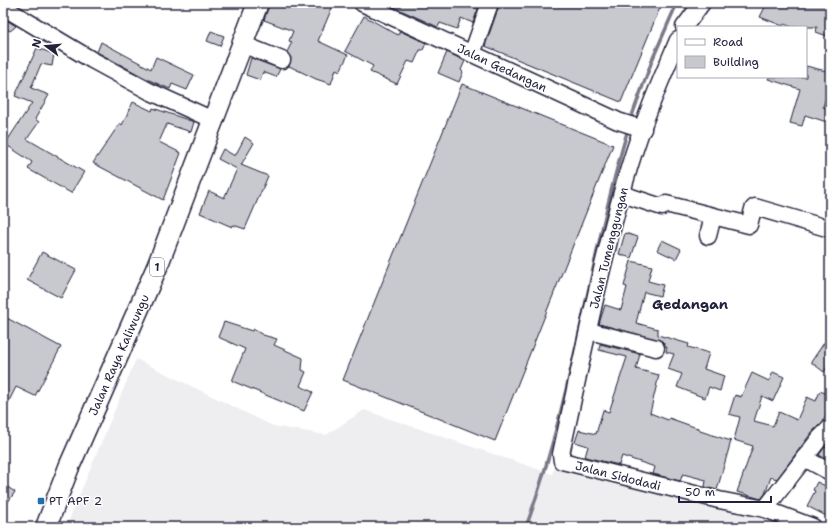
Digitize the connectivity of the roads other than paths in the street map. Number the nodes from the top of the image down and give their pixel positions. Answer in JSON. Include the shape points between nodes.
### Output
{"nodes":[{"id":1,"x":258,"y":3,"type":"edge"},
{"id":2,"x":362,"y":3,"type":"edge"},
{"id":3,"x":490,"y":3,"type":"edge"},
{"id":4,"x":702,"y":3,"type":"edge"},
{"id":5,"x":3,"y":7,"type":"edge"},
{"id":6,"x":685,"y":26,"type":"edge"},
{"id":7,"x":677,"y":42,"type":"edge"},
{"id":8,"x":242,"y":44,"type":"junction"},
{"id":9,"x":472,"y":54,"type":"junction"},
{"id":10,"x":282,"y":60,"type":"dead end"},
{"id":11,"x":212,"y":120,"type":"junction"},
{"id":12,"x":639,"y":128,"type":"junction"},
{"id":13,"x":622,"y":194,"type":"junction"},
{"id":14,"x":713,"y":216,"type":"junction"},
{"id":15,"x":830,"y":229,"type":"edge"},
{"id":16,"x":708,"y":236,"type":"dead end"},
{"id":17,"x":589,"y":331,"type":"junction"},
{"id":18,"x":656,"y":348,"type":"dead end"},
{"id":19,"x":830,"y":428,"type":"edge"},
{"id":20,"x":804,"y":458,"type":"junction"},
{"id":21,"x":562,"y":461,"type":"joint"},
{"id":22,"x":830,"y":472,"type":"edge"},
{"id":23,"x":765,"y":509,"type":"junction"},
{"id":24,"x":46,"y":527,"type":"edge"},
{"id":25,"x":813,"y":527,"type":"edge"}],
"edges":[{"from":1,"to":8,"type":"main road","name":"Jalan Raya Kaliwungu","number":"1"},
{"from":2,"to":9,"type":"street","name":"Jalan Gedangan"},
{"from":3,"to":9,"type":"street"},
{"from":4,"to":6,"type":"street"},
{"from":5,"to":11,"type":"street","via":[[92,60]]},
{"from":7,"to":12,"type":"street","name":"Jalan Tumenggungan"},
{"from":8,"to":10,"type":"street"},
{"from":8,"to":11,"type":"main road","name":"Jalan Raya Kaliwungu","number":"1"},
{"from":9,"to":12,"type":"street","name":"Jalan Gedangan","via":[[618,121]]},
{"from":11,"to":24,"type":"main road","name":"Jalan Raya Kaliwungu","number":"1","via":[[157,267],[69,467]]},
{"from":12,"to":13,"type":"street","name":"Jalan Tumenggungan"},
{"from":13,"to":14,"type":"street","via":[[660,213],[666,204]]},
{"from":13,"to":17,"type":"street","name":"Jalan Tumenggungan"},
{"from":14,"to":15,"type":"street","via":[[745,224],[755,207]]},
{"from":14,"to":16,"type":"street"},
{"from":17,"to":18,"type":"street"},
{"from":17,"to":21,"type":"street","name":"Jalan Tumenggungan","via":[[561,454]]},
{"from":19,"to":20,"type":"street"},
{"from":20,"to":22,"type":"street"},
{"from":20,"to":23,"type":"street"},
{"from":21,"to":23,"type":"street","name":"Jalan Sidodadi"},
{"from":23,"to":25,"type":"street","name":"Jalan Sidodadi"}]}
